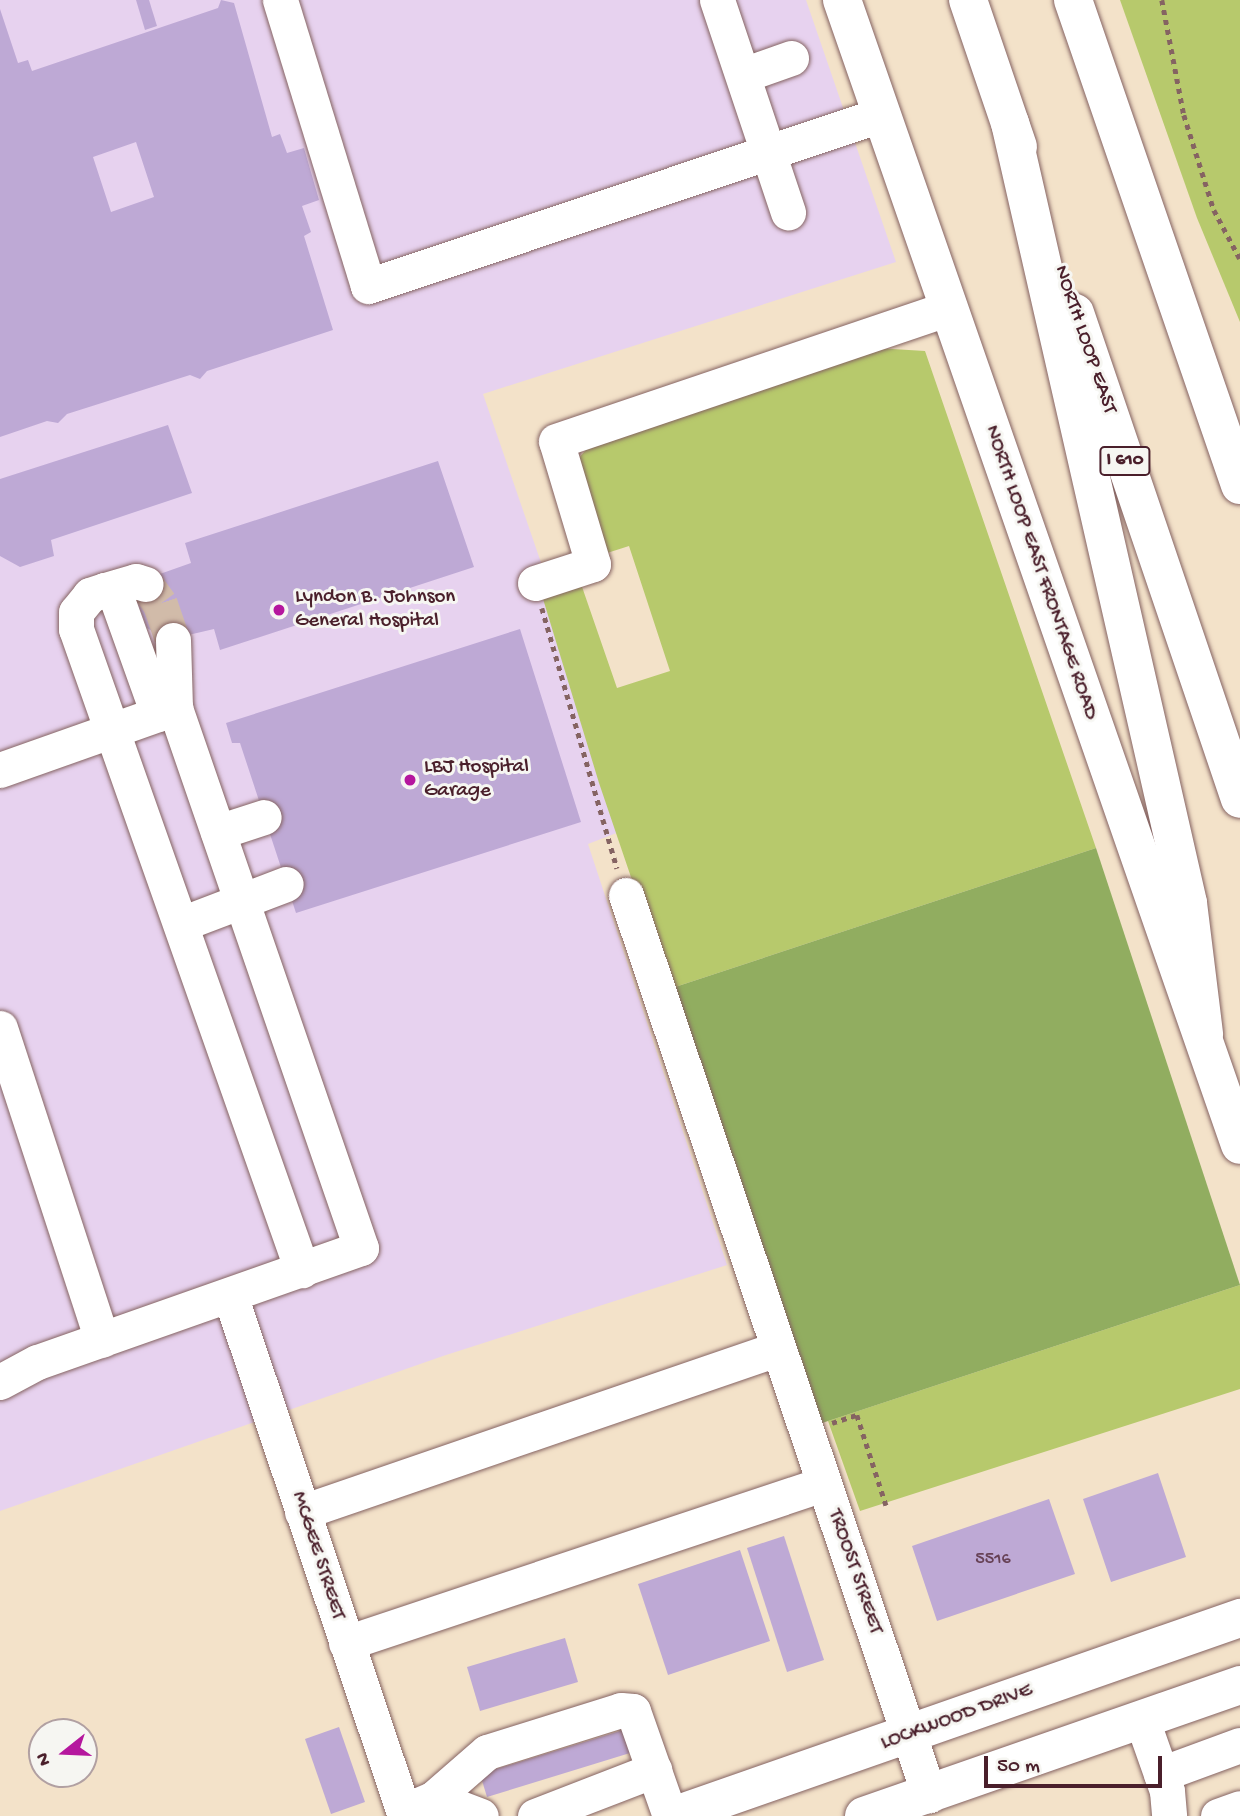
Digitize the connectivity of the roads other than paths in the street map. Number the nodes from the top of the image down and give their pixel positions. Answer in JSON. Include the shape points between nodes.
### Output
{"nodes":[{"id":1,"x":280,"y":0,"type":"edge"},
{"id":2,"x":717,"y":0,"type":"edge"},
{"id":3,"x":842,"y":0,"type":"edge"},
{"id":4,"x":968,"y":0,"type":"edge"},
{"id":5,"x":1073,"y":0,"type":"edge"},
{"id":6,"x":791,"y":58,"type":"dead end"},
{"id":7,"x":743,"y":75,"type":"junction"},
{"id":8,"x":866,"y":121,"type":"junction"},
{"id":9,"x":1010,"y":123,"type":"junction"},
{"id":10,"x":769,"y":153,"type":"junction"},
{"id":11,"x":788,"y":212,"type":"dead end"},
{"id":12,"x":1158,"y":239,"type":"junction"},
{"id":13,"x":949,"y":308,"type":"junction"},
{"id":14,"x":1240,"y":420,"type":"edge"},
{"id":15,"x":1240,"y":485,"type":"edge"},
{"id":16,"x":535,"y":583,"type":"road end"},
{"id":17,"x":146,"y":584,"type":"dead end"},
{"id":18,"x":105,"y":590,"type":"junction"},
{"id":19,"x":173,"y":640,"type":"tunnel mouth"},
{"id":20,"x":167,"y":711,"type":"junction"},
{"id":21,"x":112,"y":732,"type":"junction"},
{"id":22,"x":0,"y":769,"type":"edge"},
{"id":23,"x":1240,"y":799,"type":"edge"},
{"id":24,"x":264,"y":817,"type":"dead end"},
{"id":25,"x":218,"y":832,"type":"junction"},
{"id":26,"x":286,"y":884,"type":"dead end"},
{"id":27,"x":626,"y":895,"type":"road end"},
{"id":28,"x":240,"y":900,"type":"junction"},
{"id":29,"x":181,"y":924,"type":"junction"},
{"id":30,"x":0,"y":1028,"type":"edge"},
{"id":31,"x":1204,"y":1034,"type":"junction"},
{"id":32,"x":6,"y":1067,"type":"edge"},
{"id":33,"x":1240,"y":1145,"type":"edge"},
{"id":34,"x":302,"y":1270,"type":"junction"},
{"id":35,"x":230,"y":1296,"type":"junction"},
{"id":36,"x":102,"y":1340,"type":"junction"},
{"id":37,"x":777,"y":1349,"type":"junction"},
{"id":38,"x":0,"y":1382,"type":"edge"},
{"id":39,"x":823,"y":1484,"type":"junction"},
{"id":40,"x":302,"y":1512,"type":"junction"},
{"id":41,"x":1240,"y":1618,"type":"edge"},
{"id":42,"x":346,"y":1643,"type":"junction"},
{"id":43,"x":1240,"y":1685,"type":"edge"},
{"id":44,"x":1142,"y":1720,"type":"junction"},
{"id":45,"x":910,"y":1736,"type":"junction"},
{"id":46,"x":1240,"y":1745,"type":"edge"},
{"id":47,"x":654,"y":1770,"type":"junction"},
{"id":48,"x":1161,"y":1774,"type":"junction"},
{"id":49,"x":929,"y":1795,"type":"junction"},
{"id":50,"x":414,"y":1808,"type":"edge"},
{"id":51,"x":1240,"y":1808,"type":"edge"},
{"id":52,"x":534,"y":1814,"type":"edge"},
{"id":53,"x":481,"y":1816,"type":"edge"},
{"id":54,"x":499,"y":1816,"type":"edge"},
{"id":55,"x":671,"y":1816,"type":"edge"},
{"id":56,"x":864,"y":1816,"type":"edge"},
{"id":57,"x":1169,"y":1816,"type":"edge"},
{"id":58,"x":1218,"y":1816,"type":"edge"}],
"edges":[{"from":1,"to":10,"type":"street","via":[[368,286]]},
{"from":2,"to":7,"type":"street"},
{"from":3,"to":8,"type":"main road","name":"NORTH LOOP EAST FRONTAGE ROAD"},
{"from":4,"to":9,"type":"main road","name":"NORTH LOOP EAST","number":"I 610"},
{"from":5,"to":12,"type":"main road"},
{"from":6,"to":7,"type":"street"},
{"from":7,"to":10,"type":"street"},
{"from":8,"to":10,"type":"street"},
{"from":8,"to":13,"type":"main road","name":"NORTH LOOP EAST FRONTAGE ROAD"},
{"from":9,"to":23,"type":"main road","name":"NORTH LOOP EAST","number":"I 610"},
{"from":9,"to":31,"type":"main road","via":[[1188,903]]},
{"from":10,"to":11,"type":"street"},
{"from":12,"to":14,"type":"main road"},
{"from":12,"to":15,"type":"main road"},
{"from":13,"to":16,"type":"street","via":[[556,441],[593,564]]},
{"from":13,"to":31,"type":"main road","name":"NORTH LOOP EAST FRONTAGE ROAD","via":[[1157,914]]},
{"from":17,"to":18,"type":"street","via":[[136,580]]},
{"from":18,"to":20,"type":"street","via":[[115,594]]},
{"from":18,"to":21,"type":"street","via":[[80,604],[76,629]]},
{"from":19,"to":20,"type":"street"},
{"from":20,"to":21,"type":"street"},
{"from":20,"to":25,"type":"street"},
{"from":21,"to":22,"type":"street"},
{"from":21,"to":29,"type":"street"},
{"from":24,"to":25,"type":"street"},
{"from":25,"to":28,"type":"street"},
{"from":26,"to":28,"type":"street"},
{"from":27,"to":37,"type":"street","name":"TROOST STREET"},
{"from":28,"to":29,"type":"street"},
{"from":28,"to":34,"type":"street","via":[[361,1248]]},
{"from":29,"to":34,"type":"street"},
{"from":30,"to":32,"type":"street"},
{"from":31,"to":33,"type":"main road","name":"NORTH LOOP EAST FRONTAGE ROAD"},
{"from":32,"to":36,"type":"street"},
{"from":34,"to":35,"type":"street"},
{"from":35,"to":36,"type":"street"},
{"from":35,"to":40,"type":"street","name":"MCGEE STREET"},
{"from":36,"to":38,"type":"street","via":[[37,1362]]},
{"from":37,"to":39,"type":"street","name":"TROOST STREET"},
{"from":37,"to":40,"type":"street"},
{"from":39,"to":42,"type":"street"},
{"from":39,"to":45,"type":"street","name":"TROOST STREET"},
{"from":40,"to":42,"type":"street","name":"MCGEE STREET"},
{"from":41,"to":45,"type":"main road","name":"LOCKWOOD DRIVE"},
{"from":42,"to":50,"type":"street","name":"MCGEE STREET"},
{"from":43,"to":44,"type":"main road"},
{"from":44,"to":48,"type":"street"},
{"from":44,"to":49,"type":"main road"},
{"from":45,"to":49,"type":"street","name":"TROOST STREET"},
{"from":45,"to":55,"type":"main road","name":"LOCKWOOD DRIVE"},
{"from":46,"to":48,"type":"street"},
{"from":47,"to":50,"type":"street","via":[[633,1710],[621,1710],[487,1752]]},
{"from":47,"to":52,"type":"street"},
{"from":47,"to":55,"type":"street"},
{"from":48,"to":57,"type":"street"},
{"from":49,"to":56,"type":"main road"},
{"from":50,"to":53,"type":"street"},
{"from":51,"to":58,"type":"street"},
{"from":52,"to":54,"type":"street"}]}
